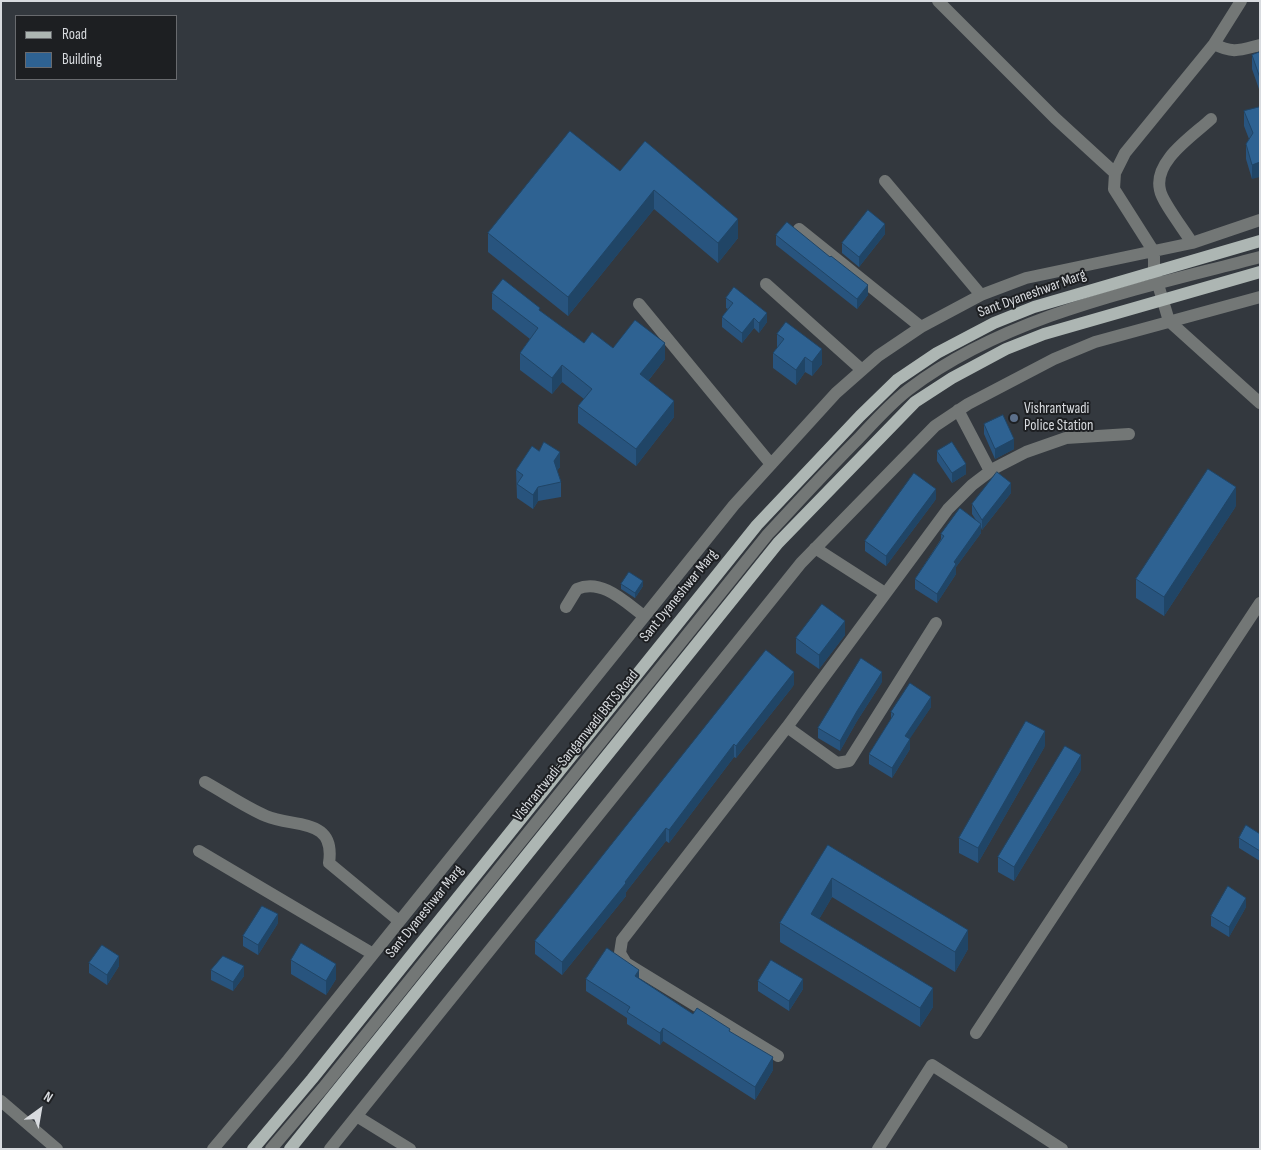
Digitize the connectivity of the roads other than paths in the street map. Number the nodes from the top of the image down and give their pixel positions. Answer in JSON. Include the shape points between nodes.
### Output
{"nodes":[{"id":1,"x":938,"y":1,"type":"edge"},
{"id":2,"x":1242,"y":1,"type":"edge"},
{"id":3,"x":1214,"y":44,"type":"junction"},
{"id":4,"x":1260,"y":44,"type":"edge"},
{"id":5,"x":1211,"y":119,"type":"dead end"},
{"id":6,"x":1115,"y":173,"type":"junction"},
{"id":7,"x":885,"y":180,"type":"dead end"},
{"id":8,"x":1260,"y":220,"type":"edge"},
{"id":9,"x":799,"y":229,"type":"edge"},
{"id":10,"x":1260,"y":241,"type":"edge"},
{"id":11,"x":1192,"y":242,"type":"junction"},
{"id":12,"x":1154,"y":252,"type":"junction"},
{"id":13,"x":1260,"y":257,"type":"edge"},
{"id":14,"x":1154,"y":271,"type":"junction"},
{"id":15,"x":1260,"y":272,"type":"edge"},
{"id":16,"x":766,"y":284,"type":"dead end"},
{"id":17,"x":1158,"y":284,"type":"junction"},
{"id":18,"x":981,"y":295,"type":"junction"},
{"id":19,"x":1260,"y":297,"type":"edge"},
{"id":20,"x":1162,"y":298,"type":"junction"},
{"id":21,"x":639,"y":304,"type":"dead end"},
{"id":22,"x":1169,"y":321,"type":"junction"},
{"id":23,"x":921,"y":327,"type":"junction"},
{"id":24,"x":862,"y":370,"type":"junction"},
{"id":25,"x":1260,"y":403,"type":"edge"},
{"id":26,"x":958,"y":410,"type":"junction"},
{"id":27,"x":1128,"y":434,"type":"dead end"},
{"id":28,"x":770,"y":464,"type":"junction"},
{"id":29,"x":990,"y":471,"type":"junction"},
{"id":30,"x":815,"y":548,"type":"junction"},
{"id":31,"x":884,"y":593,"type":"junction"},
{"id":32,"x":1260,"y":603,"type":"edge"},
{"id":33,"x":566,"y":607,"type":"dead end"},
{"id":34,"x":644,"y":616,"type":"junction"},
{"id":35,"x":936,"y":623,"type":"dead end"},
{"id":36,"x":787,"y":728,"type":"junction"},
{"id":37,"x":206,"y":782,"type":"dead end"},
{"id":38,"x":199,"y":851,"type":"dead end"},
{"id":39,"x":399,"y":921,"type":"junction"},
{"id":40,"x":373,"y":954,"type":"junction"},
{"id":41,"x":976,"y":1033,"type":"dead end"},
{"id":42,"x":778,"y":1056,"type":"dead end"},
{"id":43,"x":1,"y":1101,"type":"edge"},
{"id":44,"x":358,"y":1116,"type":"junction"},
{"id":45,"x":57,"y":1149,"type":"edge"},
{"id":46,"x":213,"y":1149,"type":"edge"},
{"id":47,"x":253,"y":1149,"type":"edge"},
{"id":48,"x":271,"y":1149,"type":"edge"},
{"id":49,"x":290,"y":1149,"type":"edge"},
{"id":50,"x":330,"y":1149,"type":"edge"},
{"id":51,"x":410,"y":1149,"type":"edge"},
{"id":52,"x":878,"y":1149,"type":"edge"},
{"id":53,"x":1062,"y":1149,"type":"edge"}],
"edges":[{"from":1,"to":6,"type":"street"},
{"from":2,"to":3,"type":"street"},
{"from":3,"to":4,"type":"street","via":[[1226,51],[1236,51]]},
{"from":3,"to":6,"type":"street","via":[[1125,153]]},
{"from":5,"to":11,"type":"street","via":[[1170,158],[1160,172],[1160,191]]},
{"from":6,"to":12,"type":"street","via":[[1114,189]]},
{"from":7,"to":18,"type":"street"},
{"from":8,"to":11,"type":"street"},
{"from":9,"to":23,"type":"street"},
{"from":10,"to":14,"type":"main road","name":"Sant Dyaneshwar Marg"},
{"from":11,"to":12,"type":"street"},
{"from":12,"to":14,"type":"street"},
{"from":12,"to":18,"type":"street","via":[[1026,278]]},
{"from":13,"to":17,"type":"street","name":"Vishrantwadi-Sangamwadi BRTS Road"},
{"from":14,"to":17,"type":"street"},
{"from":14,"to":47,"type":"main road","name":"Sant Dyaneshwar Marg","via":[[1071,295],[994,323],[937,353],[898,380],[860,416],[757,525]]},
{"from":15,"to":20,"type":"main road"},
{"from":16,"to":24,"type":"street"},
{"from":17,"to":20,"type":"street"},
{"from":17,"to":48,"type":"street","name":"Vishrantwadi-Sangamwadi BRTS Road","via":[[1000,336],[944,365],[906,391],[870,426],[768,534]]},
{"from":18,"to":23,"type":"street"},
{"from":19,"to":22,"type":"street"},
{"from":20,"to":22,"type":"street"},
{"from":20,"to":49,"type":"main road","via":[[1089,319],[1006,349],[915,402],[880,436],[778,543]]},
{"from":21,"to":28,"type":"street"},
{"from":22,"to":25,"type":"street"},
{"from":22,"to":26,"type":"street","via":[[1095,342],[1054,359]]},
{"from":23,"to":24,"type":"street"},
{"from":24,"to":28,"type":"street"},
{"from":26,"to":29,"type":"street"},
{"from":26,"to":30,"type":"street","via":[[935,426]]},
{"from":27,"to":29,"type":"street","via":[[1066,438],[1026,452]]},
{"from":28,"to":34,"type":"street"},
{"from":29,"to":31,"type":"street","via":[[948,509]]},
{"from":30,"to":31,"type":"street"},
{"from":30,"to":44,"type":"street"},
{"from":31,"to":36,"type":"street"},
{"from":32,"to":41,"type":"street"},
{"from":33,"to":34,"type":"street","via":[[577,589],[592,586],[605,588]]},
{"from":34,"to":39,"type":"street"},
{"from":35,"to":36,"type":"street","via":[[849,761],[836,763]]},
{"from":36,"to":42,"type":"street","via":[[622,940],[620,953],[626,963]]},
{"from":37,"to":39,"type":"street","via":[[267,816],[307,824],[326,837],[331,846],[329,863]]},
{"from":38,"to":40,"type":"street"},
{"from":39,"to":40,"type":"street"},
{"from":40,"to":46,"type":"street"},
{"from":43,"to":45,"type":"street"},
{"from":44,"to":50,"type":"street"},
{"from":44,"to":51,"type":"street"},
{"from":52,"to":53,"type":"street","via":[[932,1065]]}]}
